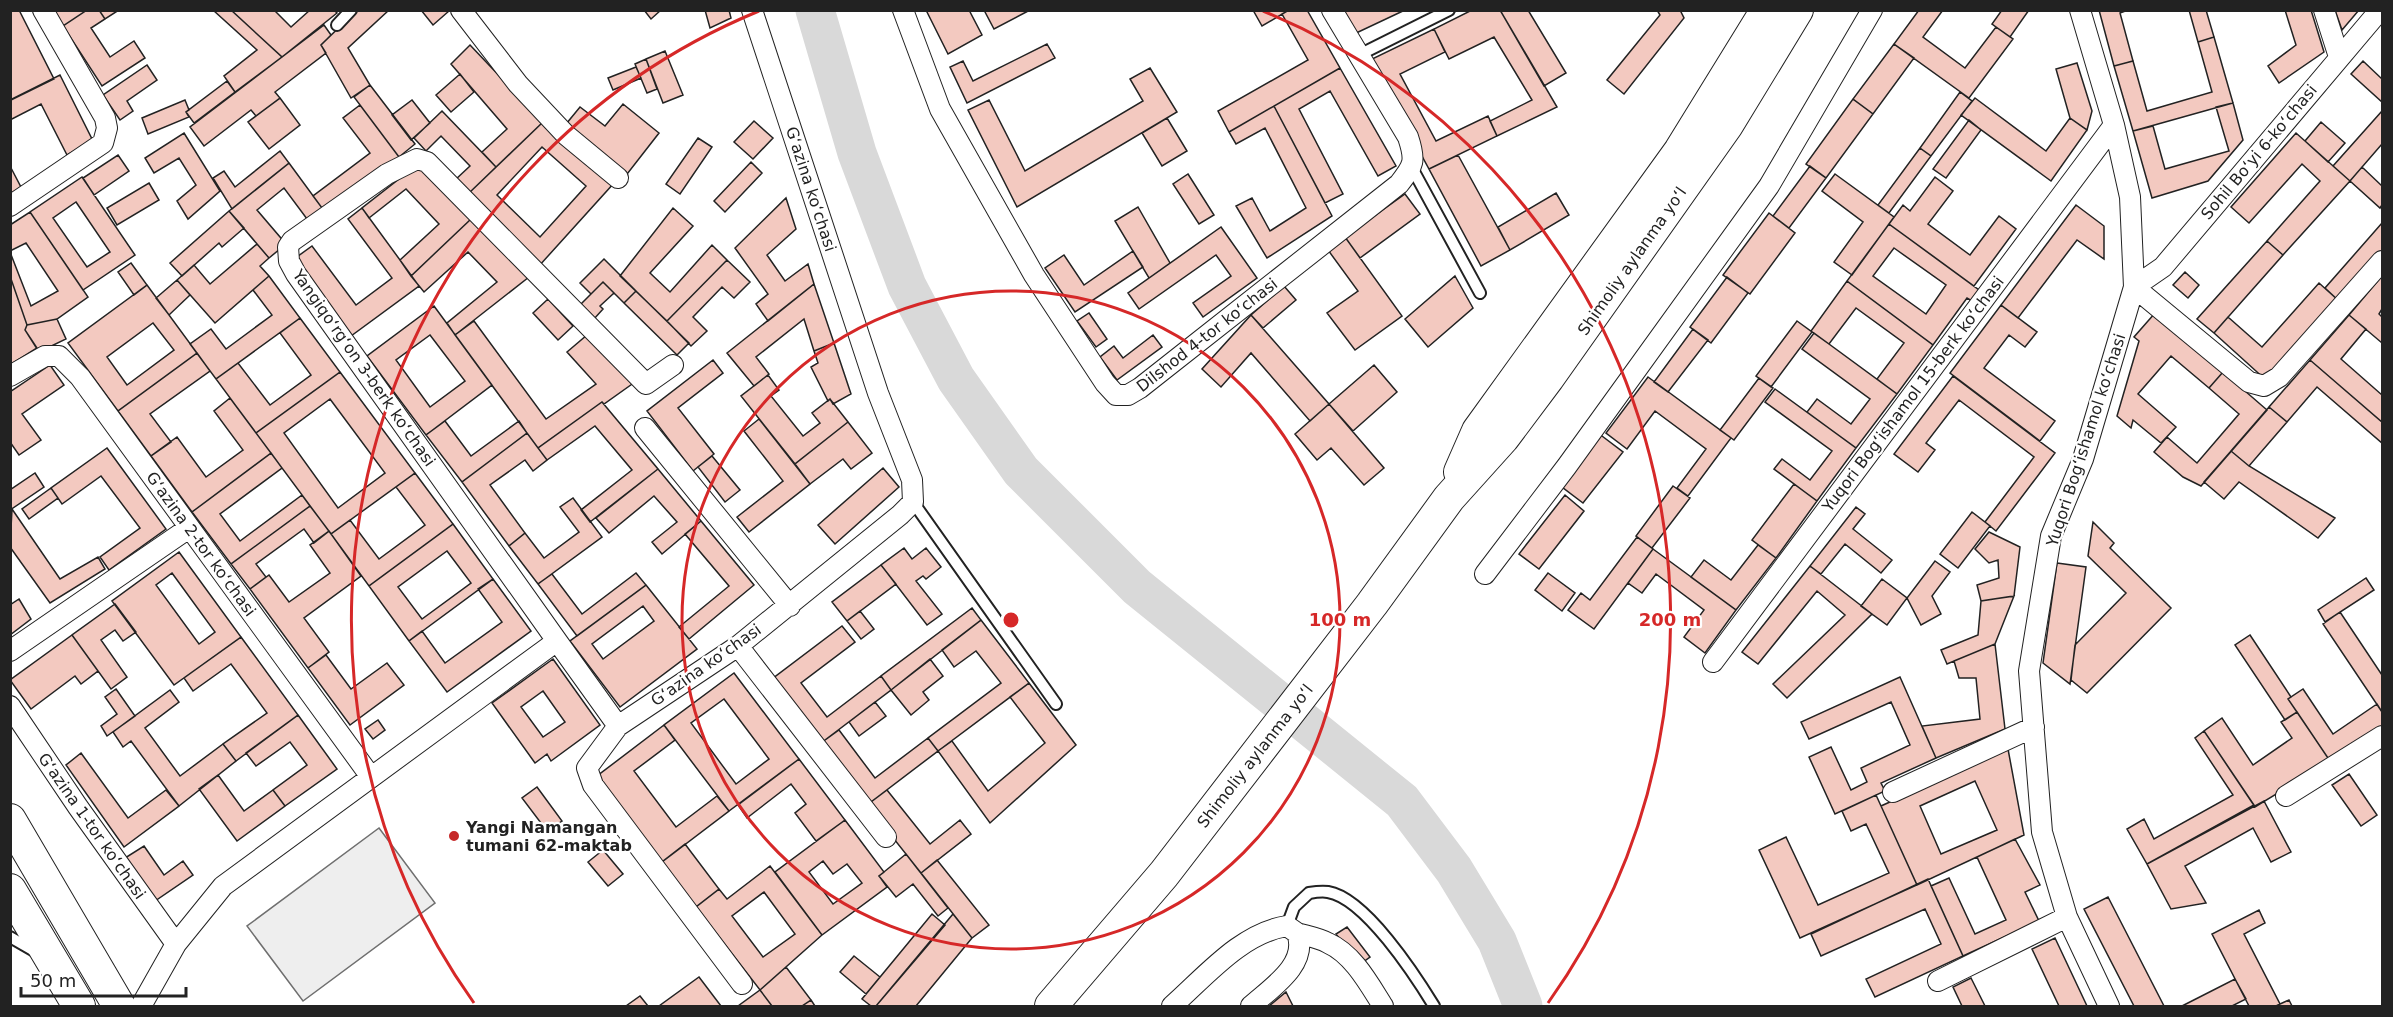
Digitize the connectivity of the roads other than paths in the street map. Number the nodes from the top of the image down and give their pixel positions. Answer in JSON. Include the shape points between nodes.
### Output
{"nodes":[{"id":1,"x":43,"y":10,"type":"edge"},
{"id":2,"x":351,"y":10,"type":"edge"},
{"id":3,"x":460,"y":10,"type":"edge"},
{"id":4,"x":903,"y":10,"type":"edge"},
{"id":5,"x":1332,"y":10,"type":"edge"},
{"id":6,"x":1449,"y":10,"type":"edge"},
{"id":7,"x":1767,"y":10,"type":"edge"},
{"id":8,"x":1797,"y":10,"type":"edge"},
{"id":9,"x":1872,"y":10,"type":"edge"},
{"id":10,"x":2080,"y":10,"type":"edge"},
{"id":11,"x":2324,"y":10,"type":"edge"},
{"id":12,"x":2380,"y":10,"type":"edge"},
{"id":13,"x":754,"y":15,"type":"edge"},
{"id":14,"x":337,"y":25,"type":"dead end"},
{"id":15,"x":1359,"y":55,"type":"junction"},
{"id":16,"x":2339,"y":57,"type":"junction"},
{"id":17,"x":2114,"y":125,"type":"junction"},
{"id":18,"x":1412,"y":168,"type":"junction"},
{"id":19,"x":618,"y":178,"type":"dead end"},
{"id":20,"x":10,"y":206,"type":"edge"},
{"id":21,"x":2382,"y":261,"type":"edge"},
{"id":22,"x":2134,"y":287,"type":"junction"},
{"id":23,"x":1480,"y":293,"type":"dead end"},
{"id":24,"x":673,"y":365,"type":"dead end"},
{"id":25,"x":10,"y":376,"type":"edge"},
{"id":26,"x":645,"y":428,"type":"dead end"},
{"id":27,"x":1449,"y":498,"type":"junction"},
{"id":28,"x":913,"y":502,"type":"junction"},
{"id":29,"x":189,"y":528,"type":"junction"},
{"id":30,"x":1485,"y":574,"type":"dead end"},
{"id":31,"x":789,"y":606,"type":"junction"},
{"id":32,"x":557,"y":641,"type":"junction"},
{"id":33,"x":738,"y":646,"type":"junction"},
{"id":34,"x":10,"y":651,"type":"edge"},
{"id":35,"x":1713,"y":662,"type":"dead end"},
{"id":36,"x":1056,"y":704,"type":"dead end"},
{"id":37,"x":10,"y":706,"type":"edge"},
{"id":38,"x":618,"y":726,"type":"junction"},
{"id":39,"x":2034,"y":727,"type":"junction"},
{"id":40,"x":2382,"y":736,"type":"edge"},
{"id":41,"x":371,"y":777,"type":"junction"},
{"id":42,"x":1893,"y":792,"type":"dead end"},
{"id":43,"x":2286,"y":796,"type":"dead end"},
{"id":44,"x":10,"y":820,"type":"edge"},
{"id":45,"x":886,"y":837,"type":"dead end"},
{"id":46,"x":10,"y":890,"type":"edge"},
{"id":47,"x":2067,"y":917,"type":"junction"},
{"id":48,"x":1292,"y":930,"type":"junction"},
{"id":49,"x":10,"y":937,"type":"edge"},
{"id":50,"x":176,"y":944,"type":"junction"},
{"id":51,"x":50,"y":959,"type":"junction"},
{"id":52,"x":1938,"y":981,"type":"dead end"},
{"id":53,"x":742,"y":984,"type":"dead end"},
{"id":54,"x":1052,"y":1005,"type":"edge"},
{"id":55,"x":79,"y":1006,"type":"edge"},
{"id":56,"x":119,"y":1006,"type":"edge"},
{"id":57,"x":141,"y":1006,"type":"edge"},
{"id":58,"x":1172,"y":1006,"type":"edge"},
{"id":59,"x":1251,"y":1006,"type":"edge"},
{"id":60,"x":1383,"y":1006,"type":"edge"},
{"id":61,"x":1434,"y":1006,"type":"edge"},
{"id":62,"x":2109,"y":1006,"type":"edge"}],
"edges":[{"from":1,"to":20,"type":"street","via":[[105,117],[106,136],[103,143]]},
{"from":2,"to":14,"type":"lane"},
{"from":3,"to":19,"type":"street","via":[[542,110]]},
{"from":4,"to":18,"type":"street","name":"Dilshod 4-tor koʻchasi","via":[[940,109],[1034,275],[1116,394],[1128,395],[1140,388],[1399,184]]},
{"from":5,"to":15,"type":"street"},
{"from":6,"to":15,"type":"lane"},
{"from":7,"to":27,"type":"main road","name":"Shimoliy aylanma yoʻl","via":[[1680,151],[1478,430]]},
{"from":8,"to":27,"type":"main road","name":"Shimoliy aylanma yoʻl","via":[[1727,125],[1562,359],[1503,438]]},
{"from":9,"to":30,"type":"street","via":[[1769,186]]},
{"from":10,"to":17,"type":"street","name":"Yuqori Bogʻishamol koʻchasi"},
{"from":11,"to":16,"type":"street"},
{"from":12,"to":16,"type":"street","name":"Sohil Boʻyi 6-koʻchasi"},
{"from":13,"to":28,"type":"street","name":"Gʻazina koʻchasi","via":[[878,393],[912,480]]},
{"from":15,"to":18,"type":"street","via":[[1408,137],[1414,155]]},
{"from":16,"to":22,"type":"street","name":"Sohil Boʻyi 6-koʻchasi","via":[[2163,267]]},
{"from":17,"to":22,"type":"street","name":"Yuqori Bogʻishamol koʻchasi","via":[[2130,197]]},
{"from":17,"to":35,"type":"street","name":"Yuqori Bogʻishamol 15-berk koʻchasi"},
{"from":18,"to":23,"type":"lane"},
{"from":21,"to":22,"type":"street","via":[[2279,377],[2264,386],[2249,382]]},
{"from":22,"to":39,"type":"street","name":"Yuqori Bogʻishamol koʻchasi","via":[[2083,459],[2051,536],[2029,671]]},
{"from":24,"to":32,"type":"street","name":"Yangiqoʻrgʻon 3-berk koʻchasi","via":[[646,384],[427,162],[417,159],[387,174],[288,247],[289,261],[296,274]]},
{"from":25,"to":29,"type":"street","name":"Gʻazina 2-tor koʻchasi","via":[[45,356],[58,356],[80,377]]},
{"from":26,"to":31,"type":"street"},
{"from":27,"to":54,"type":"main road","name":"Shimoliy aylanma yoʻl","via":[[1164,874]]},
{"from":28,"to":31,"type":"street","name":"Gʻazina koʻchasi"},
{"from":28,"to":36,"type":"lane"},
{"from":29,"to":34,"type":"street"},
{"from":29,"to":41,"type":"street","name":"Gʻazina 2-tor koʻchasi"},
{"from":31,"to":33,"type":"street","name":"Gʻazina koʻchasi"},
{"from":32,"to":38,"type":"street"},
{"from":32,"to":41,"type":"street"},
{"from":33,"to":38,"type":"street","name":"Gʻazina koʻchasi"},
{"from":33,"to":45,"type":"street"},
{"from":37,"to":50,"type":"street","name":"Gʻazina 1-tor koʻchasi"},
{"from":38,"to":53,"type":"street","name":"Gʻazina koʻchasi","via":[[587,768],[593,785]]},
{"from":39,"to":42,"type":"street"},
{"from":39,"to":47,"type":"street","name":"Yuqori Bogʻishamol koʻchasi","via":[[2042,832]]},
{"from":40,"to":43,"type":"street"},
{"from":41,"to":50,"type":"street","via":[[223,886]]},
{"from":44,"to":56,"type":"main road"},
{"from":46,"to":51,"type":"main road"},
{"from":47,"to":52,"type":"street"},
{"from":47,"to":62,"type":"street","name":"Yuqori Bogʻishamol koʻchasi"},
{"from":48,"to":58,"type":"street","via":[[1265,931],[1241,945]]},
{"from":48,"to":59,"type":"street","via":[[1300,942],[1293,967]]},
{"from":48,"to":60,"type":"street","via":[[1329,943],[1341,952]]},
{"from":48,"to":61,"type":"lane","via":[[1294,907],[1309,893],[1328,892],[1347,900],[1404,960]]},
{"from":49,"to":51,"type":"lane"},
{"from":50,"to":57,"type":"street"},
{"from":51,"to":55,"type":"main road"}]}
